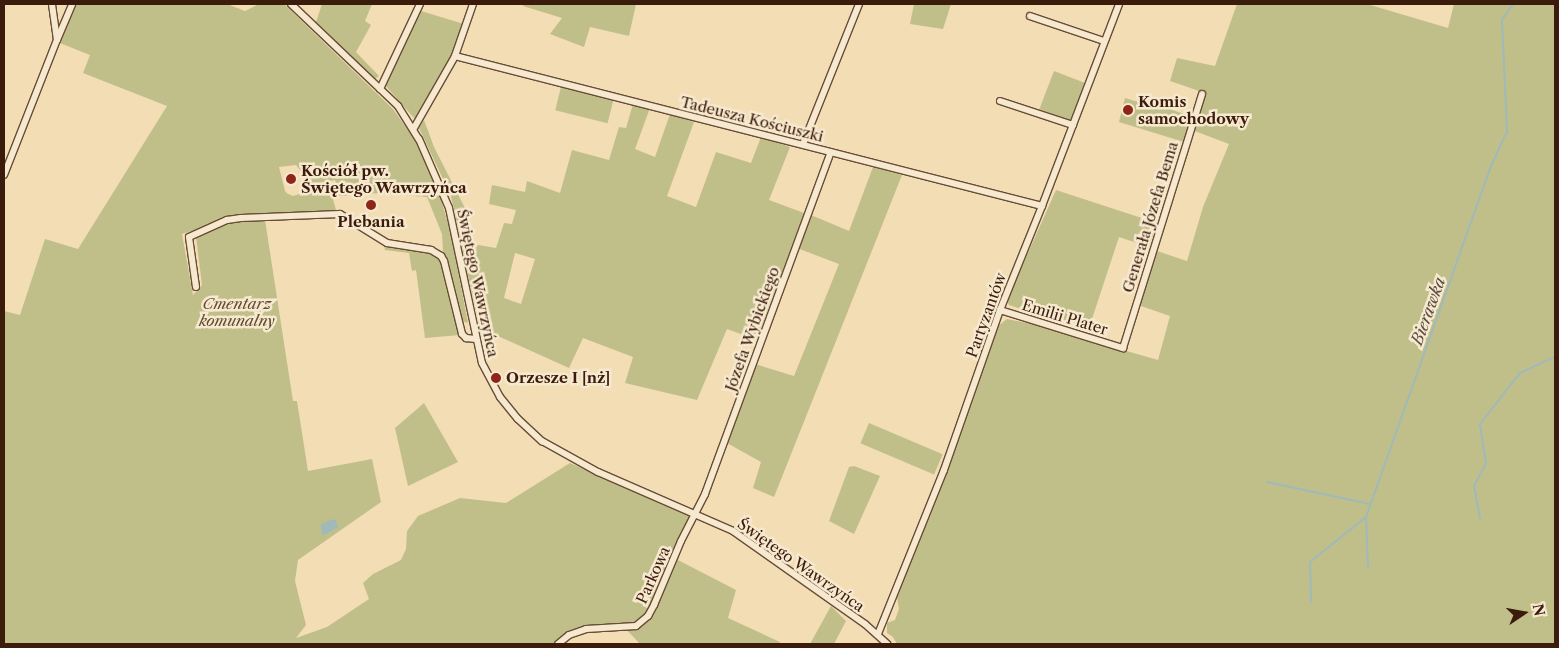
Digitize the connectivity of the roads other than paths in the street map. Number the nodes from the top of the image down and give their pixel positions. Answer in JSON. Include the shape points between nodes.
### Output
{"nodes":[{"id":1,"x":52,"y":4,"type":"edge"},
{"id":2,"x":72,"y":4,"type":"edge"},
{"id":3,"x":291,"y":4,"type":"edge"},
{"id":4,"x":420,"y":4,"type":"edge"},
{"id":5,"x":473,"y":4,"type":"edge"},
{"id":6,"x":859,"y":4,"type":"edge"},
{"id":7,"x":1118,"y":4,"type":"edge"},
{"id":8,"x":1030,"y":16,"type":"dead end"},
{"id":9,"x":57,"y":40,"type":"junction"},
{"id":10,"x":1104,"y":41,"type":"junction"},
{"id":11,"x":455,"y":56,"type":"junction"},
{"id":12,"x":380,"y":89,"type":"junction"},
{"id":13,"x":1202,"y":94,"type":"dead end"},
{"id":14,"x":1000,"y":101,"type":"dead end"},
{"id":15,"x":1073,"y":125,"type":"junction"},
{"id":16,"x":414,"y":128,"type":"junction"},
{"id":17,"x":803,"y":144,"type":"junction"},
{"id":18,"x":831,"y":152,"type":"junction"},
{"id":19,"x":4,"y":175,"type":"edge"},
{"id":20,"x":1042,"y":206,"type":"junction"},
{"id":21,"x":196,"y":287,"type":"dead end"},
{"id":22,"x":1000,"y":310,"type":"junction"},
{"id":23,"x":476,"y":339,"type":"junction"},
{"id":24,"x":1122,"y":348,"type":"joint"},
{"id":25,"x":695,"y":515,"type":"junction"},
{"id":26,"x":878,"y":634,"type":"junction"},
{"id":27,"x":560,"y":643,"type":"edge"},
{"id":28,"x":887,"y":644,"type":"edge"}],
"edges":[{"from":1,"to":9,"type":"street"},
{"from":2,"to":9,"type":"street"},
{"from":3,"to":12,"type":"street","name":"Świętego Wawrzyńca"},
{"from":4,"to":12,"type":"street"},
{"from":5,"to":11,"type":"street"},
{"from":6,"to":17,"type":"street"},
{"from":7,"to":10,"type":"street","name":"Partyzantów"},
{"from":8,"to":10,"type":"street"},
{"from":9,"to":19,"type":"street"},
{"from":10,"to":15,"type":"street","name":"Partyzantów"},
{"from":11,"to":16,"type":"street"},
{"from":11,"to":17,"type":"street","name":"Tadeusza Kościuszki"},
{"from":12,"to":16,"type":"street","name":"Świętego Wawrzyńca"},
{"from":13,"to":24,"type":"street","name":"Generała Józefa Bema"},
{"from":14,"to":15,"type":"street"},
{"from":15,"to":20,"type":"street","name":"Partyzantów"},
{"from":16,"to":23,"type":"street","name":"Świętego Wawrzyńca","via":[[449,208]]},
{"from":17,"to":18,"type":"street","name":"Tadeusza Kościuszki"},
{"from":18,"to":20,"type":"street","name":"Tadeusza Kościuszki"},
{"from":18,"to":25,"type":"street","name":"Józefa Wybickiego"},
{"from":20,"to":22,"type":"street","name":"Partyzantów"},
{"from":21,"to":23,"type":"street","via":[[189,236],[227,220],[340,214],[387,242],[431,250],[441,256],[462,334]]},
{"from":22,"to":24,"type":"street","name":"Emilii Plater"},
{"from":22,"to":26,"type":"street","name":"Partyzantów","via":[[944,470]]},
{"from":23,"to":25,"type":"street","name":"Świętego Wawrzyńca","via":[[491,383],[528,430],[598,472]]},
{"from":25,"to":26,"type":"street","name":"Świętego Wawrzyńca","via":[[732,531]]},
{"from":25,"to":27,"type":"street","name":"Parkowa","via":[[654,605],[641,623],[630,628],[586,629]]},
{"from":26,"to":28,"type":"street","name":"Świętego Wawrzyńca"}]}
